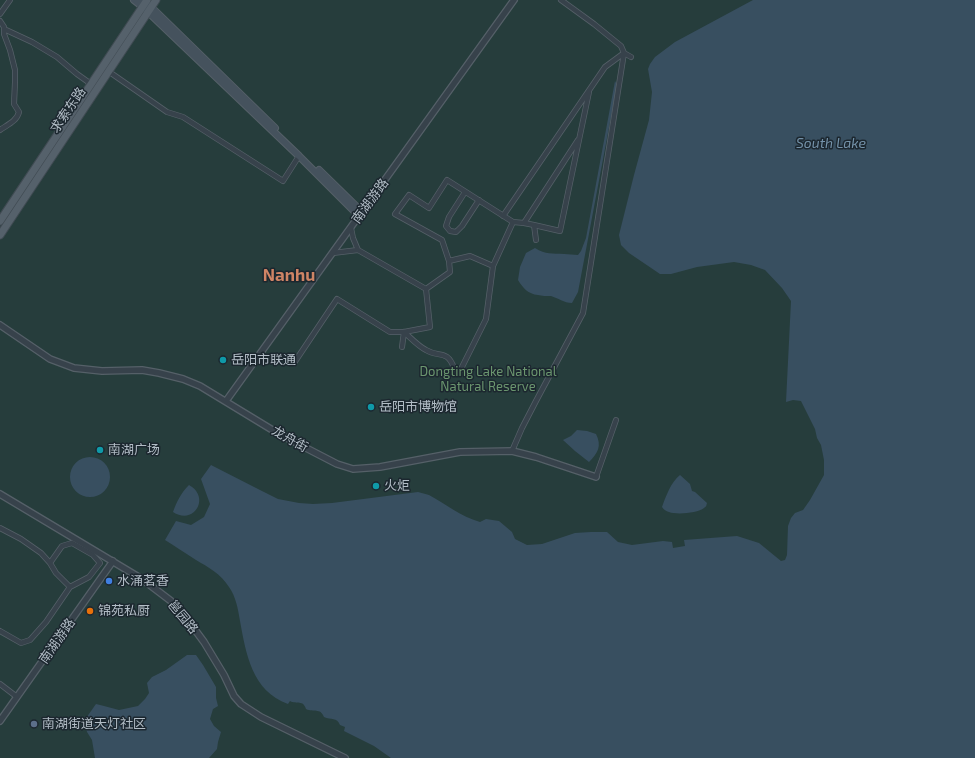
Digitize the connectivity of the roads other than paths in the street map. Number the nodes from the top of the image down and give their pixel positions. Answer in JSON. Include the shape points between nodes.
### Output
{"nodes":[{"id":1,"x":10,"y":0,"type":"edge"},
{"id":2,"x":134,"y":0,"type":"edge"},
{"id":3,"x":156,"y":0,"type":"edge"},
{"id":4,"x":514,"y":0,"type":"edge"},
{"id":5,"x":561,"y":0,"type":"edge"},
{"id":6,"x":146,"y":5,"type":"edge"},
{"id":7,"x":0,"y":14,"type":"edge"},
{"id":8,"x":0,"y":21,"type":"edge"},
{"id":9,"x":4,"y":30,"type":"junction"},
{"id":10,"x":624,"y":53,"type":"junction"},
{"id":11,"x":631,"y":57,"type":"dead end"},
{"id":12,"x":108,"y":71,"type":"junction"},
{"id":13,"x":91,"y":84,"type":"junction"},
{"id":14,"x":590,"y":89,"type":"junction"},
{"id":15,"x":0,"y":130,"type":"edge"},
{"id":16,"x":579,"y":138,"type":"junction"},
{"id":17,"x":299,"y":156,"type":"junction"},
{"id":18,"x":465,"y":192,"type":"junction"},
{"id":19,"x":479,"y":200,"type":"junction"},
{"id":20,"x":360,"y":214,"type":"junction"},
{"id":21,"x":503,"y":216,"type":"junction"},
{"id":22,"x":0,"y":221,"type":"edge"},
{"id":23,"x":513,"y":222,"type":"junction"},
{"id":24,"x":524,"y":223,"type":"junction"},
{"id":25,"x":534,"y":225,"type":"junction"},
{"id":26,"x":351,"y":228,"type":"junction"},
{"id":27,"x":0,"y":234,"type":"edge"},
{"id":28,"x":536,"y":240,"type":"dead end"},
{"id":29,"x":358,"y":250,"type":"junction"},
{"id":30,"x":333,"y":253,"type":"junction"},
{"id":31,"x":450,"y":261,"type":"junction"},
{"id":32,"x":493,"y":266,"type":"junction"},
{"id":33,"x":426,"y":288,"type":"junction"},
{"id":34,"x":0,"y":325,"type":"edge"},
{"id":35,"x":404,"y":332,"type":"junction"},
{"id":36,"x":402,"y":347,"type":"dead end"},
{"id":37,"x":294,"y":363,"type":"dead end"},
{"id":38,"x":226,"y":401,"type":"junction"},
{"id":39,"x":616,"y":420,"type":"dead end"},
{"id":40,"x":512,"y":451,"type":"junction"},
{"id":41,"x":596,"y":477,"type":"joint"},
{"id":42,"x":0,"y":495,"type":"edge"},
{"id":43,"x":0,"y":528,"type":"edge"},
{"id":44,"x":113,"y":561,"type":"junction"},
{"id":45,"x":50,"y":562,"type":"junction"},
{"id":46,"x":70,"y":587,"type":"junction"},
{"id":47,"x":0,"y":631,"type":"edge"},
{"id":48,"x":0,"y":684,"type":"edge"},
{"id":49,"x":17,"y":697,"type":"junction"},
{"id":50,"x":0,"y":721,"type":"edge"},
{"id":51,"x":345,"y":758,"type":"edge"}],
"edges":[{"from":1,"to":7,"type":"street"},
{"from":2,"to":6,"type":"main road"},
{"from":3,"to":6,"type":"main road","name":"求索东路"},
{"from":4,"to":20,"type":"street","name":"南湖游路"},
{"from":5,"to":10,"type":"street","via":[[621,46]]},
{"from":6,"to":12,"type":"main road","name":"求索东路"},
{"from":6,"to":13,"type":"main road","name":"求索东路"},
{"from":6,"to":17,"type":"main road"},
{"from":6,"to":20,"type":"main road"},
{"from":8,"to":9,"type":"street"},
{"from":9,"to":13,"type":"street","via":[[32,42],[57,57]]},
{"from":9,"to":15,"type":"street","via":[[15,70],[14,104],[19,115]]},
{"from":10,"to":11,"type":"street"},
{"from":10,"to":14,"type":"street","via":[[605,67]]},
{"from":10,"to":40,"type":"street","via":[[583,313]]},
{"from":12,"to":17,"type":"street","via":[[167,112],[183,117],[283,182]]},
{"from":12,"to":27,"type":"main road","name":"求索东路"},
{"from":13,"to":22,"type":"main road","name":"求索东路"},
{"from":14,"to":16,"type":"street"},
{"from":14,"to":21,"type":"street"},
{"from":16,"to":24,"type":"street"},
{"from":16,"to":25,"type":"street","via":[[560,231]]},
{"from":17,"to":20,"type":"main road"},
{"from":18,"to":19,"type":"street"},
{"from":18,"to":19,"type":"street","via":[[449,217],[446,226],[450,231],[456,232],[462,226]]},
{"from":18,"to":31,"type":"street","via":[[447,180],[429,208],[409,195],[395,214],[442,240]]},
{"from":19,"to":21,"type":"street"},
{"from":20,"to":26,"type":"street","name":"南湖游路"},
{"from":21,"to":23,"type":"street"},
{"from":23,"to":24,"type":"street"},
{"from":23,"to":32,"type":"street"},
{"from":24,"to":25,"type":"street"},
{"from":25,"to":28,"type":"street"},
{"from":26,"to":29,"type":"street"},
{"from":26,"to":30,"type":"street","name":"南湖游路"},
{"from":29,"to":30,"type":"street"},
{"from":29,"to":33,"type":"street"},
{"from":30,"to":38,"type":"street","name":"南湖游路"},
{"from":31,"to":32,"type":"street","via":[[470,256]]},
{"from":31,"to":33,"type":"street","via":[[450,272]]},
{"from":32,"to":35,"type":"street","via":[[486,319],[460,371],[454,368],[451,360],[445,355],[428,351]]},
{"from":33,"to":35,"type":"street","via":[[430,327]]},
{"from":34,"to":38,"type":"street","name":"龙舟街","via":[[50,358],[74,368],[160,372],[200,386]]},
{"from":35,"to":36,"type":"street"},
{"from":35,"to":37,"type":"street","via":[[390,332],[337,299]]},
{"from":38,"to":40,"type":"street","name":"龙舟街","via":[[280,434],[337,464],[354,469],[380,467],[460,452]]},
{"from":39,"to":41,"type":"street"},
{"from":40,"to":41,"type":"street","name":"龙舟街"},
{"from":42,"to":44,"type":"street","name":"邕园路"},
{"from":43,"to":45,"type":"street","via":[[21,539]]},
{"from":44,"to":49,"type":"street","name":"南湖游路"},
{"from":44,"to":51,"type":"street","name":"邕园路","via":[[171,601],[204,642],[241,704],[261,717]]},
{"from":45,"to":46,"type":"street","via":[[56,573]]},
{"from":45,"to":46,"type":"street","via":[[62,546],[72,543],[93,555],[100,563],[89,577]]},
{"from":46,"to":47,"type":"street","via":[[30,640],[21,643]]},
{"from":48,"to":49,"type":"street"},
{"from":49,"to":50,"type":"street","name":"南湖游路"}]}
